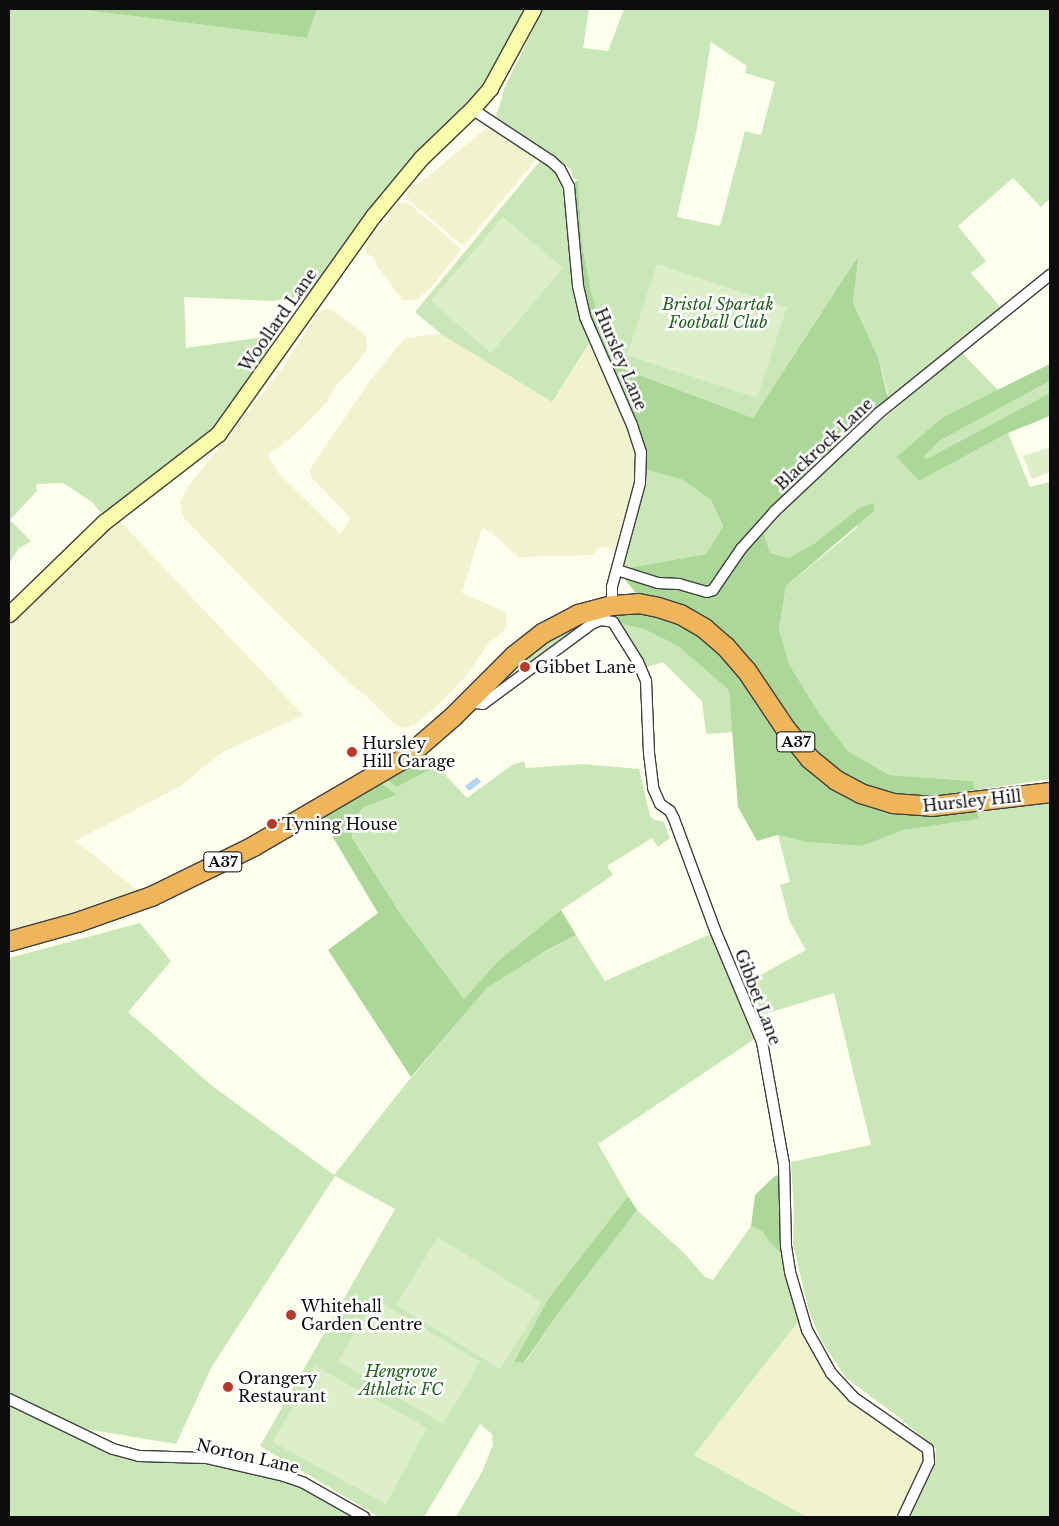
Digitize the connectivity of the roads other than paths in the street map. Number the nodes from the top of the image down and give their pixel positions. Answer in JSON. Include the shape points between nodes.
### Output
{"nodes":[{"id":1,"x":533,"y":9,"type":"edge"},
{"id":2,"x":472,"y":110,"type":"junction"},
{"id":3,"x":1050,"y":275,"type":"edge"},
{"id":4,"x":617,"y":570,"type":"junction"},
{"id":5,"x":612,"y":605,"type":"junction"},
{"id":6,"x":9,"y":614,"type":"edge"},
{"id":7,"x":468,"y":702,"type":"junction"},
{"id":8,"x":1050,"y":792,"type":"edge"},
{"id":9,"x":9,"y":941,"type":"edge"},
{"id":10,"x":9,"y":1399,"type":"edge"},
{"id":11,"x":364,"y":1517,"type":"edge"},
{"id":12,"x":902,"y":1517,"type":"edge"}],
"edges":[{"from":1,"to":2,"type":"street","name":"Woollard Lane","via":[[490,88]]},
{"from":2,"to":4,"type":"street","name":"Hursley Lane","via":[[551,161],[566,177],[578,286],[585,317],[632,425],[640,452],[640,483]]},
{"from":2,"to":6,"type":"street","name":"Woollard Lane","via":[[421,158],[373,216],[218,434],[104,522]]},
{"from":3,"to":4,"type":"street","name":"Blackrock Lane","via":[[879,412],[775,511],[741,549],[713,590],[707,592],[679,584],[658,583]]},
{"from":4,"to":5,"type":"street","name":"Hursley Lane"},
{"from":5,"to":7,"type":"highway","name":"Hursley Hill","number":"A37","via":[[578,614],[542,633],[514,655]]},
{"from":5,"to":8,"type":"highway","name":"Hursley Hill","number":"A37","via":[[638,603],[658,607],[680,614],[704,628],[746,670],[809,758],[836,780],[860,793],[892,803],[923,806]]},
{"from":7,"to":9,"type":"highway","number":"A37","via":[[420,746],[375,777],[198,875],[138,901]]},
{"from":7,"to":12,"type":"street","name":"Gibbet Lane","via":[[483,704],[601,620],[612,622],[638,662],[646,681],[653,788],[660,804],[670,811],[674,819],[715,930],[762,1042],[784,1164],[786,1246],[790,1272],[807,1330],[831,1373],[853,1397],[928,1449],[929,1462]]},
{"from":10,"to":11,"type":"street","name":"Norton Lane","via":[[112,1449],[140,1456],[206,1458],[284,1476],[304,1483]]}]}
